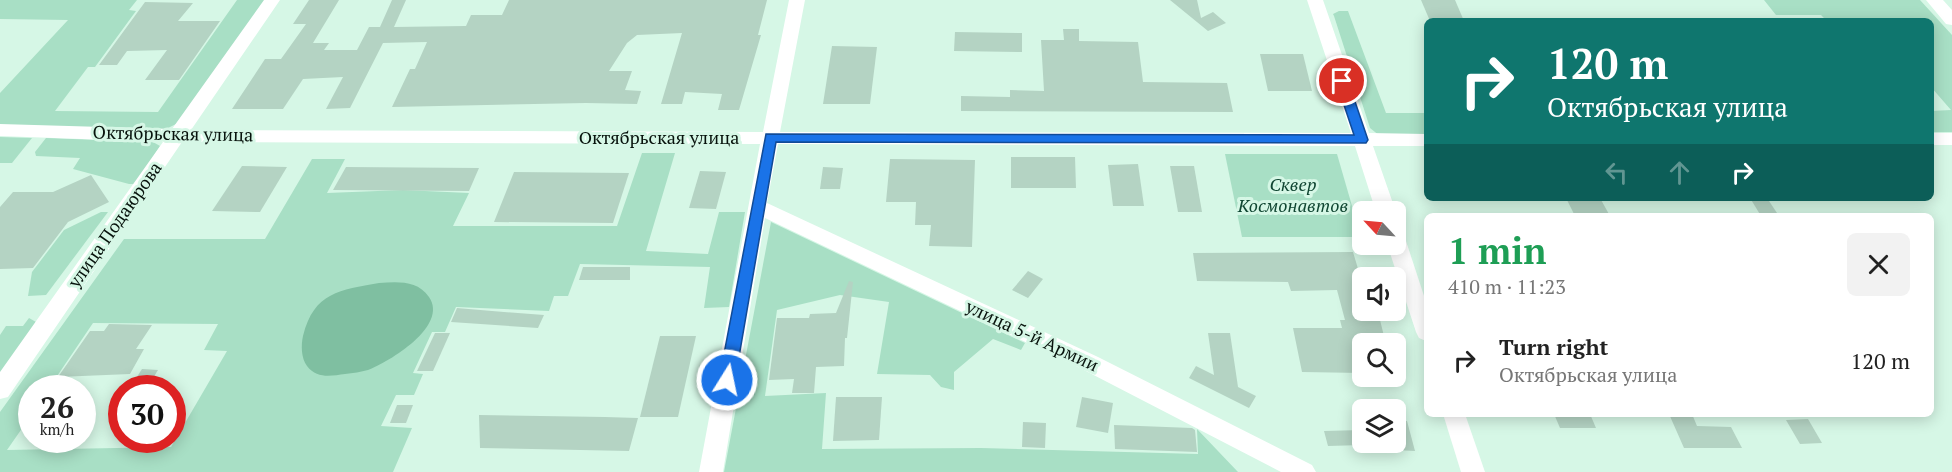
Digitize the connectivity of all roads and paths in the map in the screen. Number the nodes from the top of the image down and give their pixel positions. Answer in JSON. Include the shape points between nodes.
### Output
{"nodes":[{"id":1,"x":272,"y":0,"type":"edge"},
{"id":2,"x":797,"y":0,"type":"edge"},
{"id":3,"x":1315,"y":0,"type":"edge"},
{"id":4,"x":1934,"y":0,"type":"edge"},
{"id":5,"x":1952,"y":20,"type":"edge"},
{"id":6,"x":0,"y":130,"type":"edge"},
{"id":7,"x":178,"y":136,"type":"junction"},
{"id":8,"x":771,"y":138,"type":"junction"},
{"id":9,"x":1934,"y":139,"type":"edge"},
{"id":10,"x":1952,"y":139,"type":"edge"},
{"id":11,"x":1362,"y":140,"type":"junction"},
{"id":12,"x":1424,"y":140,"type":"edge"},
{"id":13,"x":1382,"y":201,"type":"edge"},
{"id":14,"x":757,"y":206,"type":"junction"},
{"id":15,"x":1401,"y":255,"type":"edge"},
{"id":16,"x":1424,"y":326,"type":"edge"},
{"id":17,"x":0,"y":390,"type":"edge"},
{"id":18,"x":1455,"y":417,"type":"edge"},
{"id":19,"x":711,"y":472,"type":"edge"},
{"id":20,"x":1304,"y":472,"type":"edge"},
{"id":21,"x":1473,"y":472,"type":"edge"}],
"edges":[{"from":1,"to":7,"type":"street","name":"улица Подаюрова"},
{"from":2,"to":8,"type":"street"},
{"from":3,"to":11,"type":"street"},
{"from":4,"to":5,"type":"street"},
{"from":6,"to":7,"type":"street","name":"Октябрьская улица"},
{"from":7,"to":8,"type":"street","name":"Октябрьская улица"},
{"from":7,"to":17,"type":"street","name":"улица Подаюрова"},
{"from":8,"to":11,"type":"street","name":"Октябрьская улица"},
{"from":8,"to":14,"type":"street"},
{"from":9,"to":10,"type":"street"},
{"from":11,"to":12,"type":"street","name":"Октябрьская улица"},
{"from":11,"to":13,"type":"street"},
{"from":14,"to":19,"type":"street"},
{"from":14,"to":20,"type":"street","name":"улица 5-й Армии","via":[[1090,363]]},
{"from":15,"to":16,"type":"street"},
{"from":18,"to":21,"type":"street"}]}
